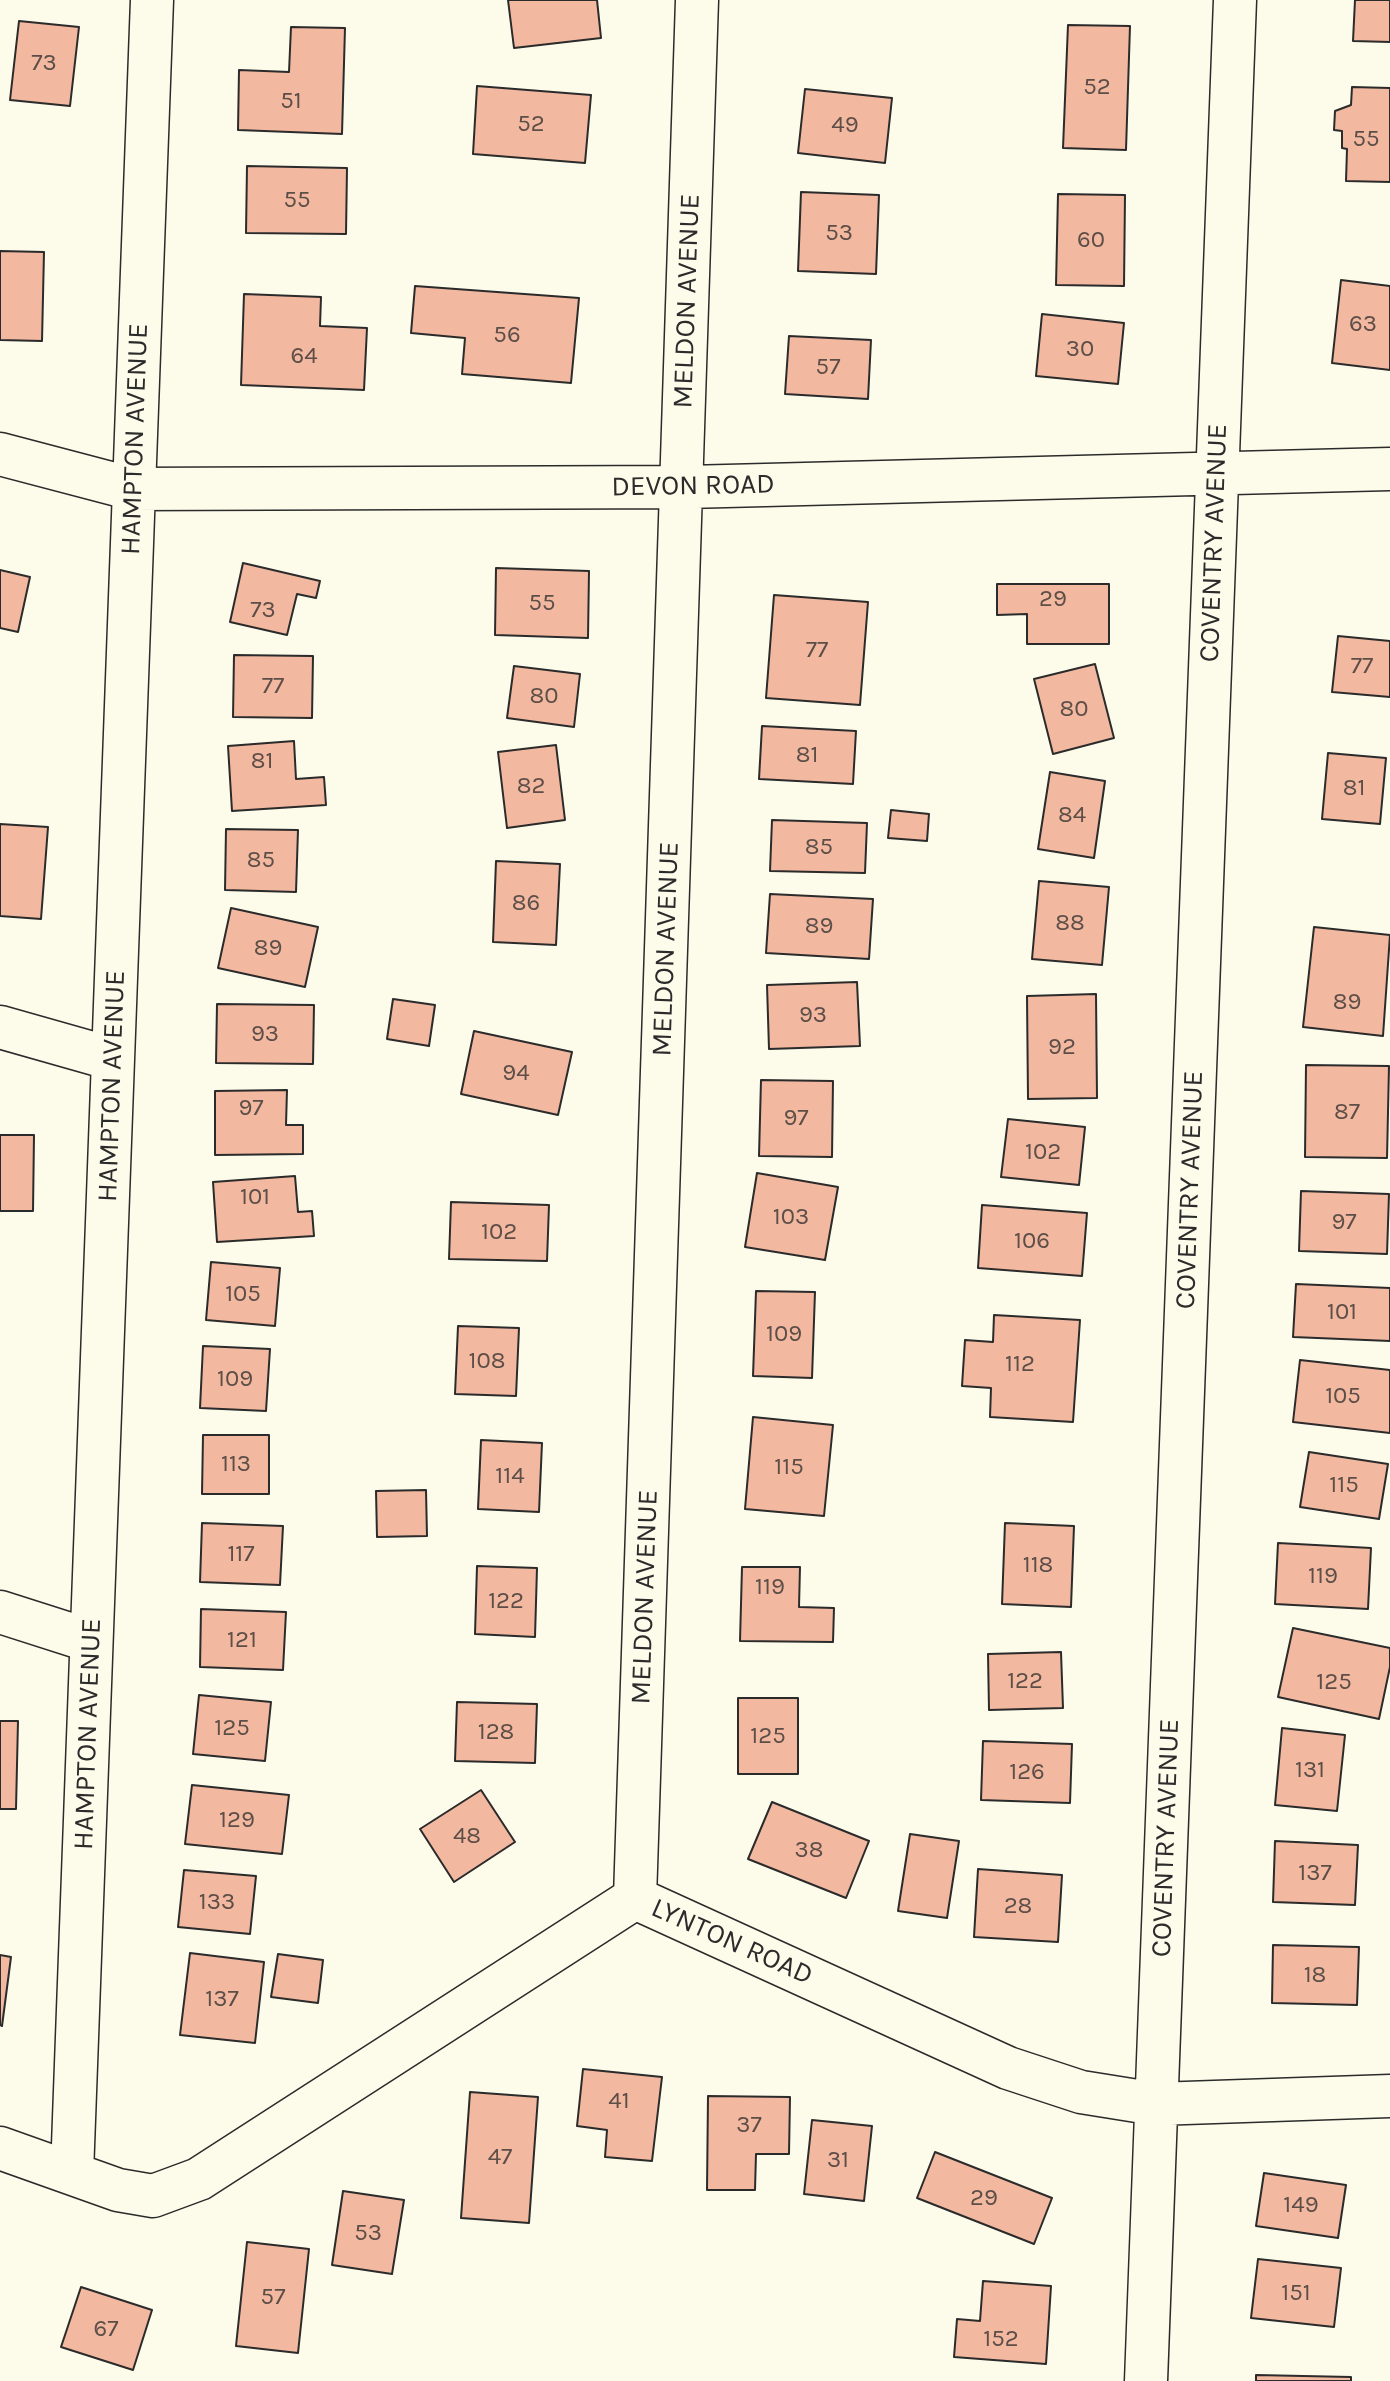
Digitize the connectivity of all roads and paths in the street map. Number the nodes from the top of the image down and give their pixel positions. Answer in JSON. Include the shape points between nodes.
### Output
{"nodes":[{"id":1,"x":152,"y":0,"type":"edge"},
{"id":2,"x":697,"y":0,"type":"edge"},
{"id":3,"x":1235,"y":0,"type":"edge"},
{"id":4,"x":0,"y":454,"type":"edge"},
{"id":5,"x":1390,"y":469,"type":"edge"},
{"id":6,"x":1217,"y":473,"type":"junction"},
{"id":7,"x":681,"y":487,"type":"junction"},
{"id":8,"x":133,"y":489,"type":"junction"},
{"id":9,"x":0,"y":1027,"type":"edge"},
{"id":10,"x":113,"y":1059,"type":"junction"},
{"id":11,"x":0,"y":1612,"type":"edge"},
{"id":12,"x":91,"y":1641,"type":"junction"},
{"id":13,"x":635,"y":1898,"type":"junction"},
{"id":14,"x":1390,"y":2096,"type":"edge"},
{"id":15,"x":1156,"y":2104,"type":"junction"},
{"id":16,"x":0,"y":2148,"type":"edge"},
{"id":17,"x":72,"y":2173,"type":"junction"},
{"id":18,"x":1146,"y":2381,"type":"edge"}],
"edges":[{"from":1,"to":8,"type":"street","name":"HAMPTON AVENUE"},
{"from":2,"to":7,"type":"street","name":"MELDON AVENUE"},
{"from":3,"to":6,"type":"street","name":"COVENTRY AVENUE"},
{"from":4,"to":8,"type":"street","name":"DEVON ROAD"},
{"from":5,"to":6,"type":"street","name":"DEVON ROAD"},
{"from":6,"to":7,"type":"street","name":"DEVON ROAD"},
{"from":6,"to":15,"type":"street","name":"COVENTRY AVENUE"},
{"from":7,"to":8,"type":"street","name":"DEVON ROAD"},
{"from":7,"to":13,"type":"street","name":"MELDON AVENUE"},
{"from":8,"to":10,"type":"street","name":"HAMPTON AVENUE"},
{"from":9,"to":10,"type":"street"},
{"from":10,"to":12,"type":"street","name":"HAMPTON AVENUE"},
{"from":11,"to":12,"type":"street"},
{"from":12,"to":17,"type":"street","name":"HAMPTON AVENUE"},
{"from":13,"to":15,"type":"street","name":"LYNTON ROAD","via":[[1008,2068],[1081,2092]]},
{"from":13,"to":17,"type":"street","name":"LYNTON ROAD","via":[[199,2179],[153,2196]]},
{"from":14,"to":15,"type":"street","name":"LYNTON ROAD"},
{"from":15,"to":18,"type":"street","name":"COVENTRY AVENUE"},
{"from":16,"to":17,"type":"street","name":"LYNTON ROAD"}]}
